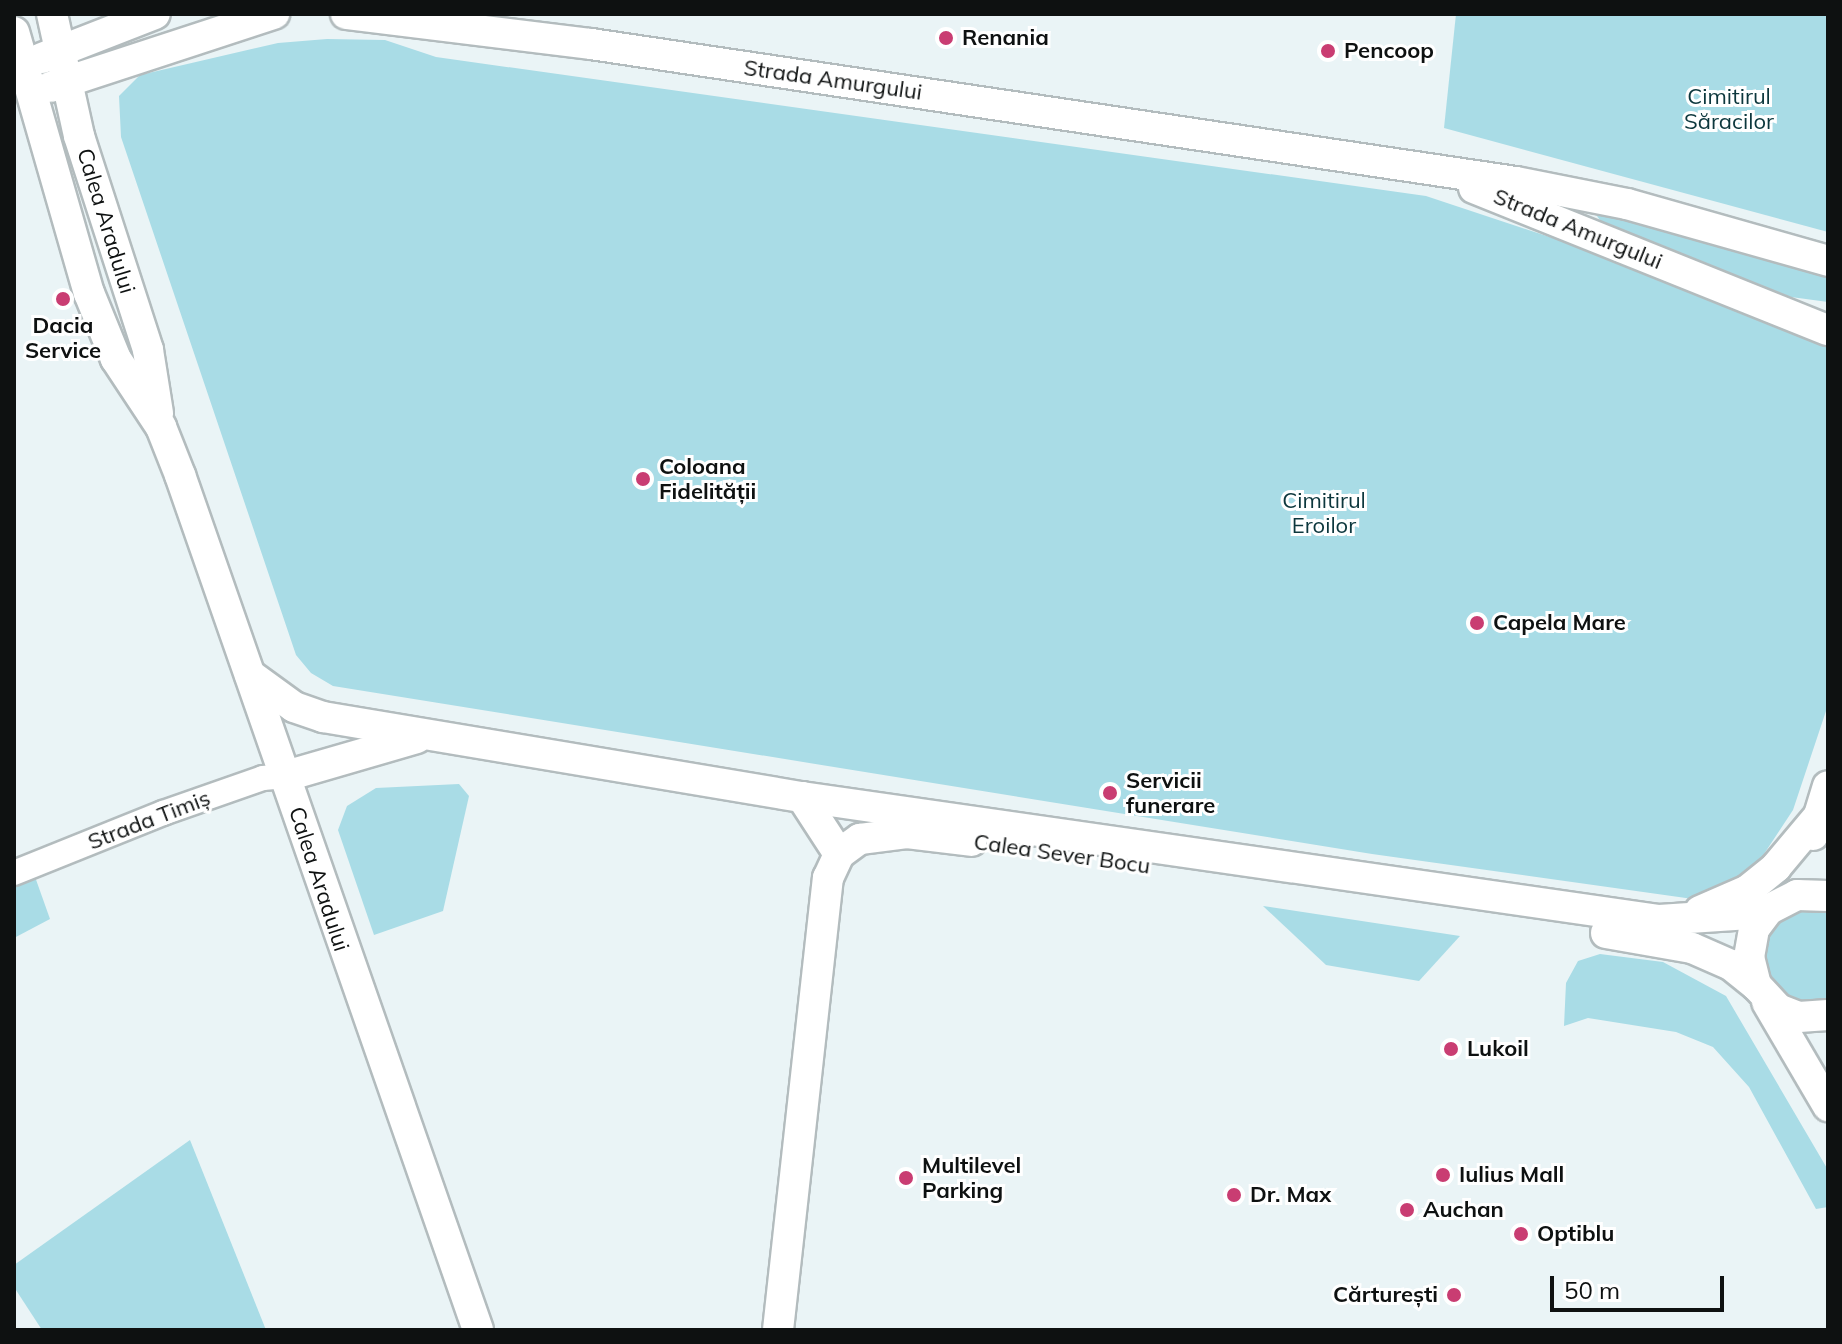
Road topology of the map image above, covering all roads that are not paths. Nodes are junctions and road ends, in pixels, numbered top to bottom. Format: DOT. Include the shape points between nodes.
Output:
graph roads {
  1 [pos="52,14"];
  2 [pos="155,14"];
  3 [pos="275,14"];
  4 [pos="346,14"];
  5 [pos="423,17"];
  6 [pos="14,32"];
  7 [pos="60,51"];
  8 [pos="20,82"];
  9 [pos="67,82"];
  10 [pos="1320,150"];
  11 [pos="1828,261"];
  12 [pos="1828,330"];
  13 [pos="161,427"];
  14 [pos="250,675"];
  15 [pos="439,737"];
  16 [pos="286,776"];
  17 [pos="1828,786"];
  18 [pos="802,797"];
  19 [pos="1818,817"];
  20 [pos="839,854"];
  21 [pos="14,873"];
  22 [pos="1828,896"];
  23 [pos="1767,911"];
  24 [pos="1671,920"];
  25 [pos="1759,989"];
  26 [pos="1828,1015"];
  27 [pos="1828,1106"];
  28 [pos="478,1330"];
  29 [pos="778,1330"];
  1 -- 7 [label="main road, Calea Aradului"];
  2 -- 7 [label="main road"];
  3 -- 9 [label="main road"];
  4 -- 5 [label="main road, Strada Amurgului"];
  5 -- 10 [label="main road, Strada Amurgului"];
  6 -- 8 [label="main road, Calea Aradului"];
  7 -- 8 [label="main road"];
  7 -- 9 [label="main road, Calea Aradului"];
  8 -- 9 [label="main road"];
  8 -- 13 [label="main road, Calea Aradului" via="89,293 116,359"];
  9 -- 13 [label="main road, Calea Aradului" via="114,252 148,350"];
  10 -- 11 [label="main road, Strada Amurgului" via="1570,192"];
  10 -- 12 [label="main road, Strada Amurgului" via="1480,190"];
  13 -- 14 [label="main road, Calea Aradului"];
  14 -- 15 [label="main road, Calea Sever Bocu" via="304,712"];
  14 -- 16 [label="main road, Calea Aradului"];
  15 -- 16 [label="main road" via="404,741"];
  15 -- 18 [label="main road, Calea Sever Bocu"];
  16 -- 21 [label="street, Strada Timiș" via="263,778 163,813"];
  16 -- 28 [label="main road, Calea Aradului" via="342,950"];
  17 -- 19 [label="main road"];
  18 -- 20 [label="main road"];
  18 -- 24 [label="main road, Calea Sever Bocu" via="1467,896"];
  19 -- 23 [label="main road" via="1797,872"];
  19 -- 24 [label="main road" via="1776,867 1748,890"];
  20 -- 25 [label="main road, Calea Sever Bocu" via="860,839 907,833 1030,848 1666,943 1719,958"];
  20 -- 29 [label="main road" via="822,913"];
  22 -- 23 [label="main road, Calea Sever Bocu" via="1797,895"];
  23 -- 24 [label="main road, Calea Sever Bocu"];
  23 -- 25 [label="main road" via="1749,947"];
  25 -- 26 [label="main road, Calea Sever Bocu" via="1788,1014"];
  25 -- 27 [label="main road"];
}
